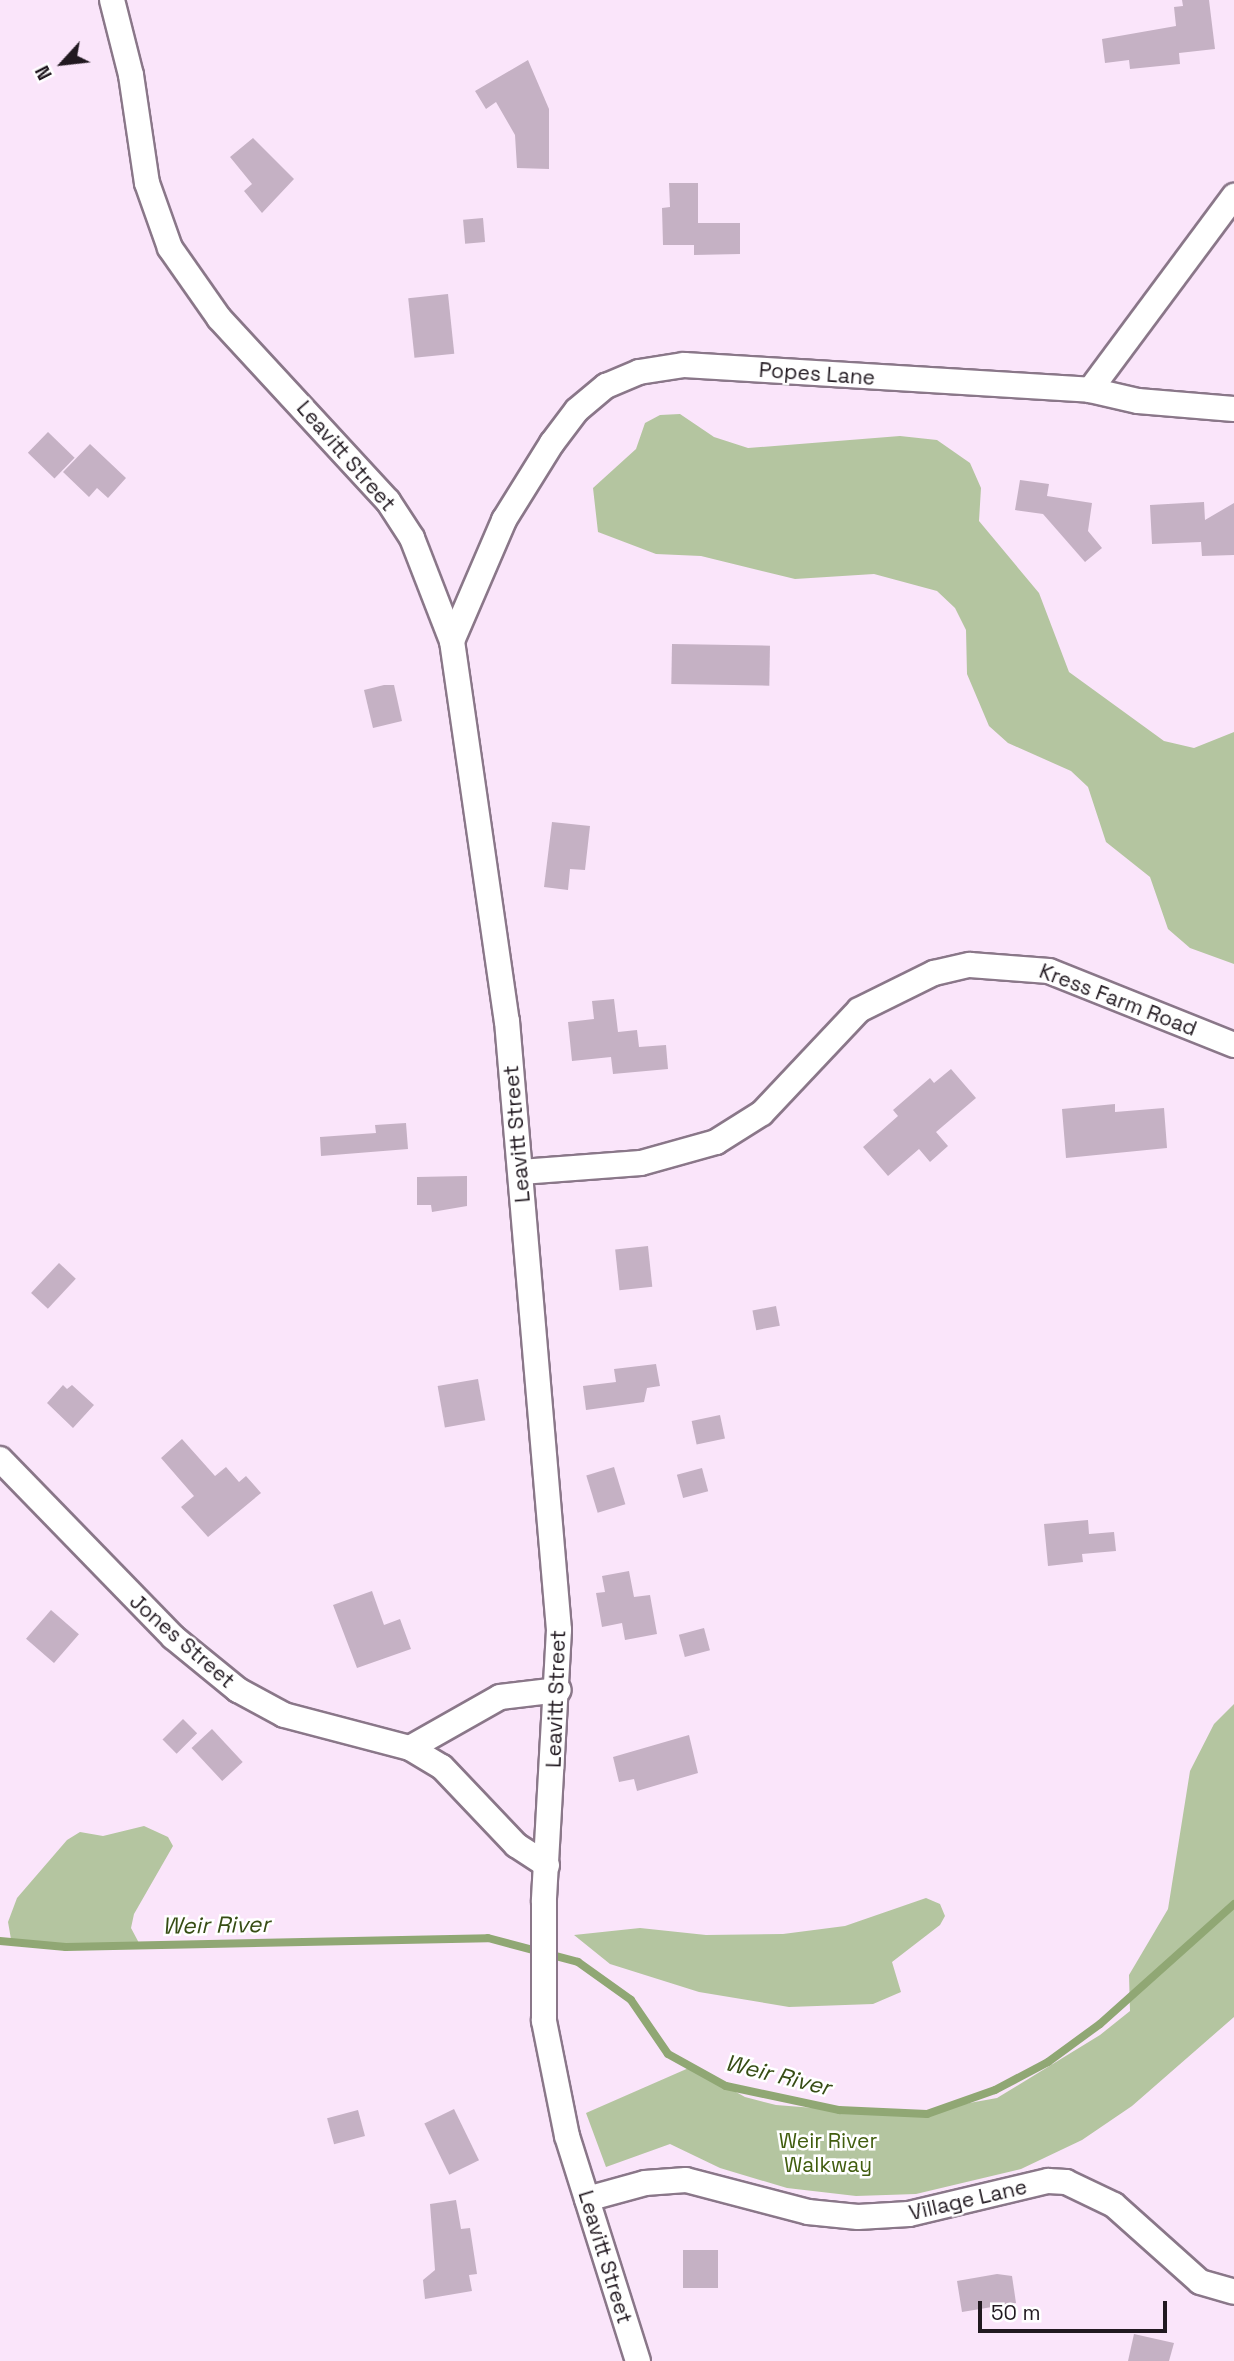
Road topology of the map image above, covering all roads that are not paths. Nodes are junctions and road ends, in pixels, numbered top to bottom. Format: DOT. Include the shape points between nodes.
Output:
graph roads {
  1 [pos="112,0"];
  2 [pos="1234,196"];
  3 [pos="1090,390"];
  4 [pos="1234,409"];
  5 [pos="452,641"];
  6 [pos="1234,1045"];
  7 [pos="521,1172"];
  8 [pos="0,1459"];
  9 [pos="559,1690"];
  10 [pos="410,1748"];
  11 [pos="547,1865"];
  12 [pos="587,2199"];
  13 [pos="1234,2292"];
  14 [pos="638,2361"];
  1 -- 5 [label="street, Leavitt Street" via="131,75 147,183 170,248 219,318 388,501 412,538"];
  2 -- 3 [label="street"];
  3 -- 4 [label="street" via="1138,401"];
  3 -- 5 [label="street, Popes Lane" via="684,365 639,372 606,386 577,410 552,443 504,520"];
  5 -- 7 [label="street, Leavitt Street" via="494,911"];
  6 -- 7 [label="street, Kress Farm Road" via="1049,971 970,965 911,982 859,1010 762,1113 716,1142 641,1163"];
  7 -- 9 [label="street, Leavitt Street" via="552,1530"];
  8 -- 10 [label="street, Jones Street" via="156,1621 238,1690 323,1729"];
  9 -- 10 [label="street" via="500,1697"];
  9 -- 11 [label="street, Leavitt Street"];
  10 -- 11 [label="street, Jones Street" via="442,1768 516,1845"];
  11 -- 12 [label="street, Leavitt Street" via="543,2001 558,2105"];
  12 -- 13 [label="street, Village Lane" via="645,2183 685,2180 808,2213 858,2217 931,2211 1048,2181 1066,2182 1114,2205 1200,2282"];
  12 -- 14 [label="street, Leavitt Street"];
}
